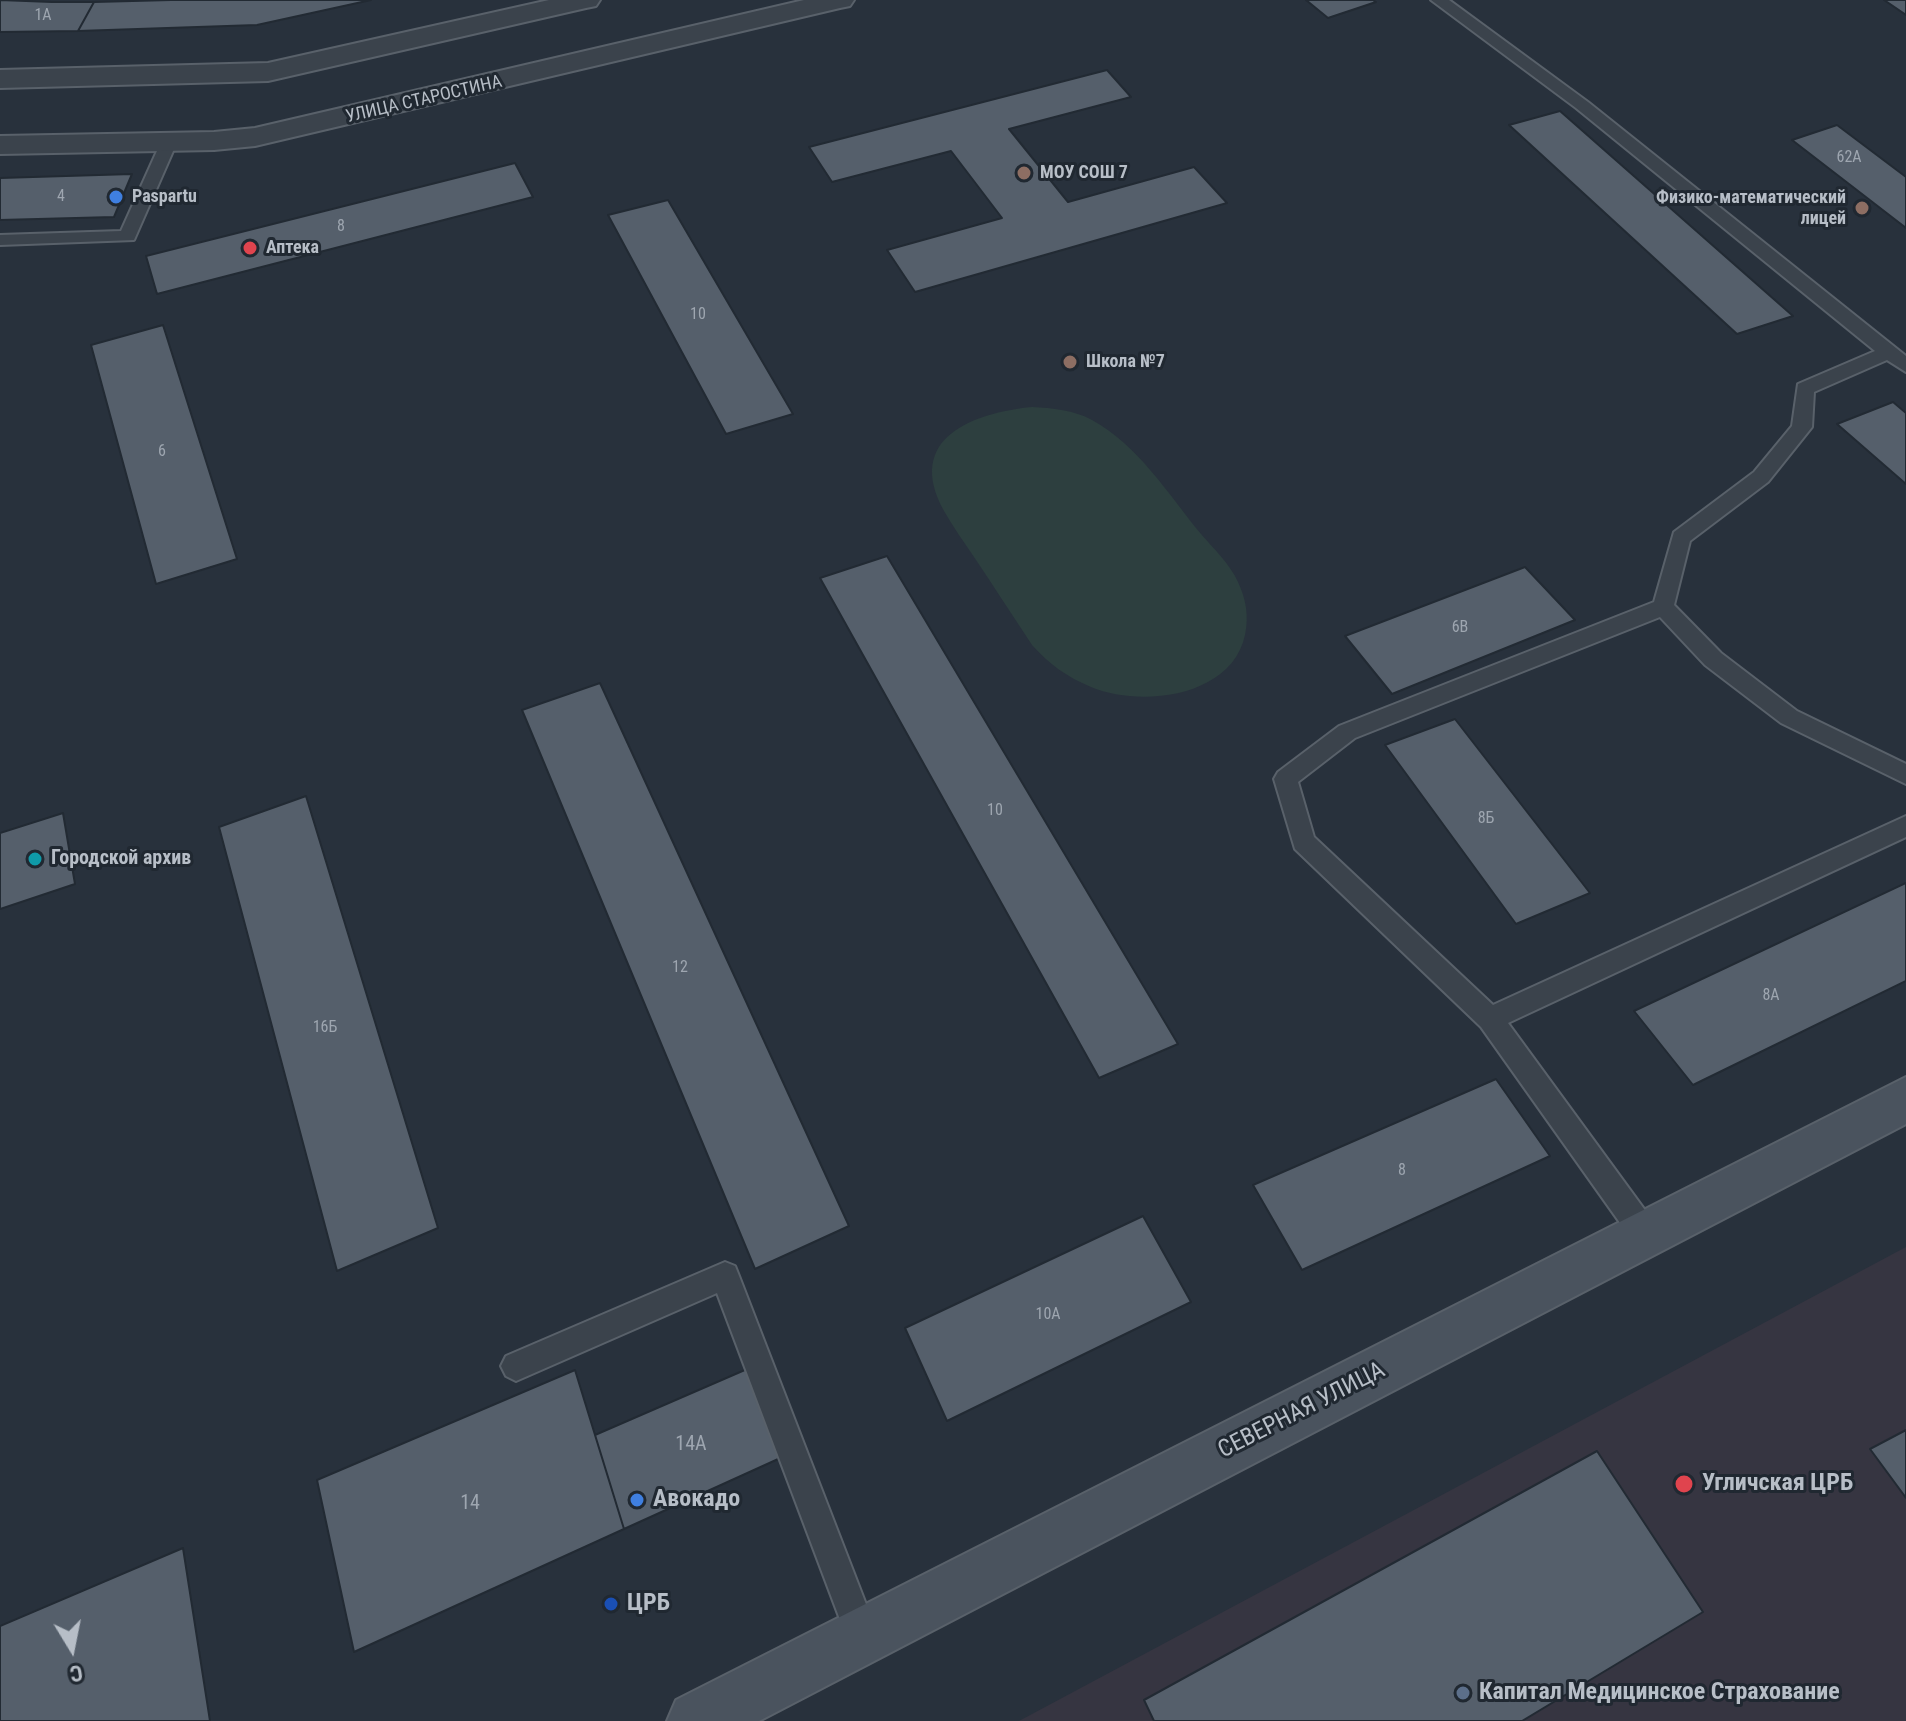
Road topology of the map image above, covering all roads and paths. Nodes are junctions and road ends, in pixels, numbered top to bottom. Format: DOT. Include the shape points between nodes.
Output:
graph roads {
  1 [pos="586,0"];
  2 [pos="840,0"];
  3 [pos="1439,0"];
  4 [pos="480,12"];
  5 [pos="515,78"];
  6 [pos="0,79"];
  7 [pos="169,142"];
  8 [pos="0,145"];
  9 [pos="0,240"];
  10 [pos="1889,352"];
  11 [pos="1906,366"];
  12 [pos="1663,607"];
  13 [pos="1906,775"];
  14 [pos="1906,826"];
  15 [pos="1490,1019"];
  16 [pos="1906,1099"];
  17 [pos="1645,1234"];
  18 [pos="516,1366"];
  19 [pos="863,1638"];
  20 [pos="697,1721"];
  1 -- 4 [label="street"];
  2 -- 5 [label="street, УЛИЦА СТАРОСТИНА"];
  3 -- 10 [label="lane" via="1582,105"];
  4 -- 5 [label="street"];
  4 -- 6 [label="street" via="268,72"];
  5 -- 7 [label="street, УЛИЦА СТАРОСТИНА" via="294,130"];
  7 -- 8 [label="street, УЛИЦА СТАРОСТИНА"];
  7 -- 9 [label="lane" via="128,236"];
  10 -- 11 [label="lane"];
  10 -- 12 [label="lane" via="1805,389 1802,427 1761,477 1681,537"];
  12 -- 13 [label="lane" via="1713,659 1789,717"];
  12 -- 15 [label="lane" via="1347,732 1286,779 1303,842"];
  14 -- 15 [label="lane"];
  15 -- 17 [label="lane"];
  16 -- 17 [label="street, СЕВЕРНАЯ УЛИЦА"];
  17 -- 19 [label="street, СЕВЕРНАЯ УЛИЦА"];
  18 -- 19 [label="lane" via="725,1276"];
  19 -- 20 [label="street, СЕВЕРНАЯ УЛИЦА"];
}
